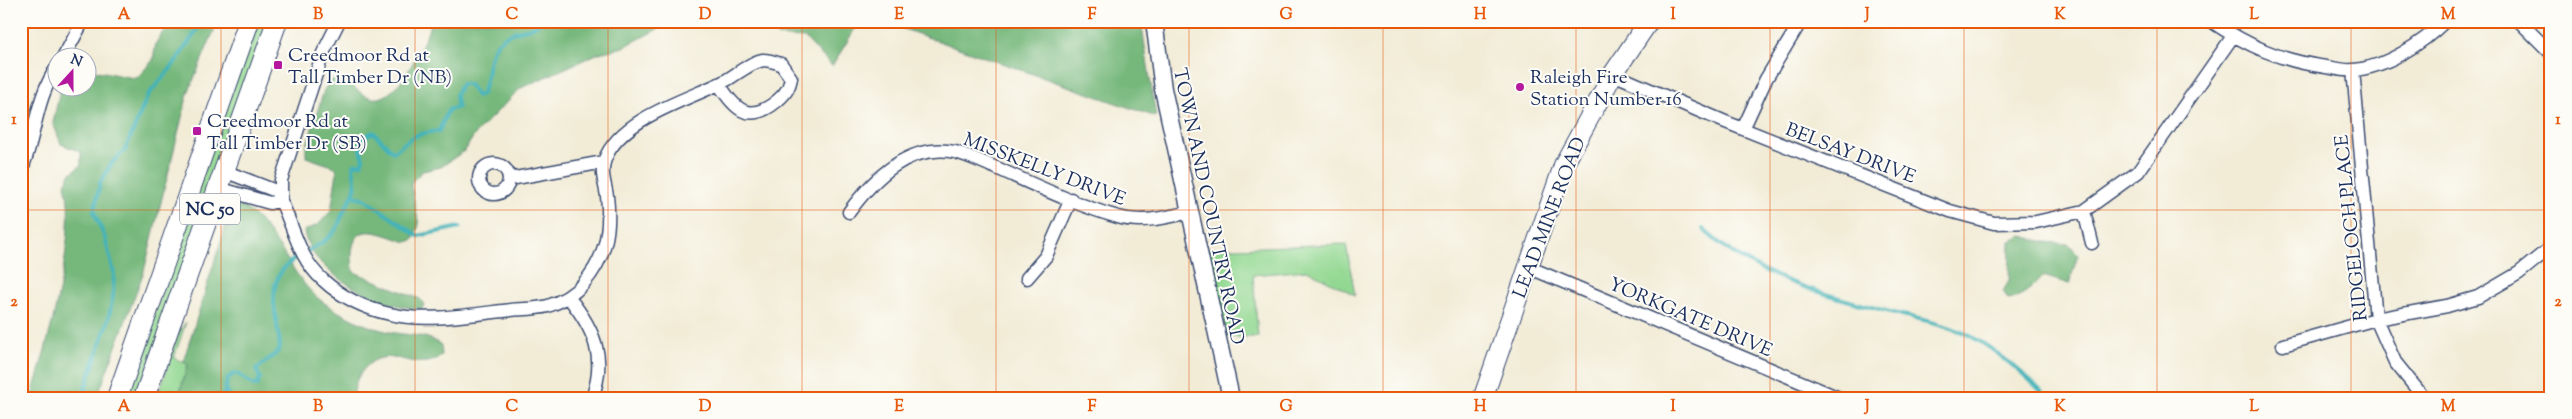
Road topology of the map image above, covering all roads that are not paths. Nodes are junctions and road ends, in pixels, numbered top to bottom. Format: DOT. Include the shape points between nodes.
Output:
graph roads {
  1 [pos="83,21"];
  2 [pos="249,21"];
  3 [pos="277,21"];
  4 [pos="339,21"];
  5 [pos="1154,21"];
  6 [pos="1649,21"];
  7 [pos="1801,21"];
  8 [pos="2211,21"];
  9 [pos="2445,21"];
  10 [pos="2519,21"];
  11 [pos="2233,36"];
  12 [pos="68,48"];
  13 [pos="2551,53"];
  14 [pos="2353,70"];
  15 [pos="1613,74"];
  16 [pos="719,84"];
  17 [pos="48,85"];
  18 [pos="1743,129"];
  19 [pos="604,162"];
  20 [pos="21,171"];
  21 [pos="510,179"];
  22 [pos="221,180"];
  23 [pos="1071,199"];
  24 [pos="281,200"];
  25 [pos="2084,211"];
  26 [pos="848,212"];
  27 [pos="1190,212"];
  28 [pos="2092,243"];
  29 [pos="2551,247"];
  30 [pos="1528,267"];
  31 [pos="1027,278"];
  32 [pos="569,298"];
  33 [pos="2376,319"];
  34 [pos="2283,345"];
  35 [pos="1834,397"];
  36 [pos="117,398"];
  37 [pos="144,398"];
  38 [pos="592,398"];
  39 [pos="1231,398"];
  40 [pos="1483,398"];
  41 [pos="2424,398"];
  1 -- 12 [label="street"];
  2 -- 36 [label="main road, NC 50"];
  3 -- 22 [label="main road, NC 50"];
  4 -- 24 [label="street" via="323,53 281,180"];
  5 -- 27 [label="street, TOWN AND COUNTRY ROAD" via="1163,89"];
  6 -- 15 [label="main road, LEAD MINE ROAD"];
  7 -- 18 [label="street" via="1766,79"];
  8 -- 11 [label="street"];
  9 -- 14 [label="street" via="2425,41 2383,62"];
  10 -- 13 [label="street"];
  11 -- 14 [label="street" via="2276,57"];
  11 -- 25 [label="street, BELSAY DRIVE" via="2138,172"];
  14 -- 33 [label="street, RIDGELOCH PLACE"];
  15 -- 18 [label="street, BELSAY DRIVE"];
  15 -- 30 [label="main road, LEAD MINE ROAD" via="1564,164"];
  16 -- 16 [label="street" via="762,60 781,64 791,78 790,87 784,94 766,110 756,113 744,112 735,106"];
  16 -- 19 [label="street" via="640,122 616,143"];
  17 -- 20 [label="street" via="40,100 31,145"];
  18 -- 25 [label="street, BELSAY DRIVE" via="1950,211 1994,223 2036,222"];
  19 -- 21 [label="street"];
  19 -- 32 [label="street" via="602,175 609,219 605,250 584,283"];
  22 -- 24 [label="street" via="270,203"];
  22 -- 24 [label="street" via="267,186 276,191"];
  22 -- 37 [label="main road, NC 50"];
  23 -- 26 [label="street, MISSKELLY DRIVE" via="971,157 939,150 910,156 892,168 874,181"];
  23 -- 27 [label="street, MISSKELLY DRIVE" via="1119,218 1136,220"];
  23 -- 31 [label="street" via="1046,256"];
  24 -- 32 [label="street" via="309,266 335,291 391,315 434,317 547,306"];
  25 -- 28 [label="street"];
  27 -- 39 [label="street, TOWN AND COUNTRY ROAD"];
  29 -- 33 [label="street" via="2519,273 2478,297"];
  30 -- 35 [label="street, YORKGATE DRIVE"];
  30 -- 40 [label="main road, LEAD MINE ROAD"];
  32 -- 38 [label="street" via="587,322 597,348 597,380"];
  33 -- 34 [label="street"];
  33 -- 41 [label="street, RIDGELOCH PLACE" via="2395,362"];
}
